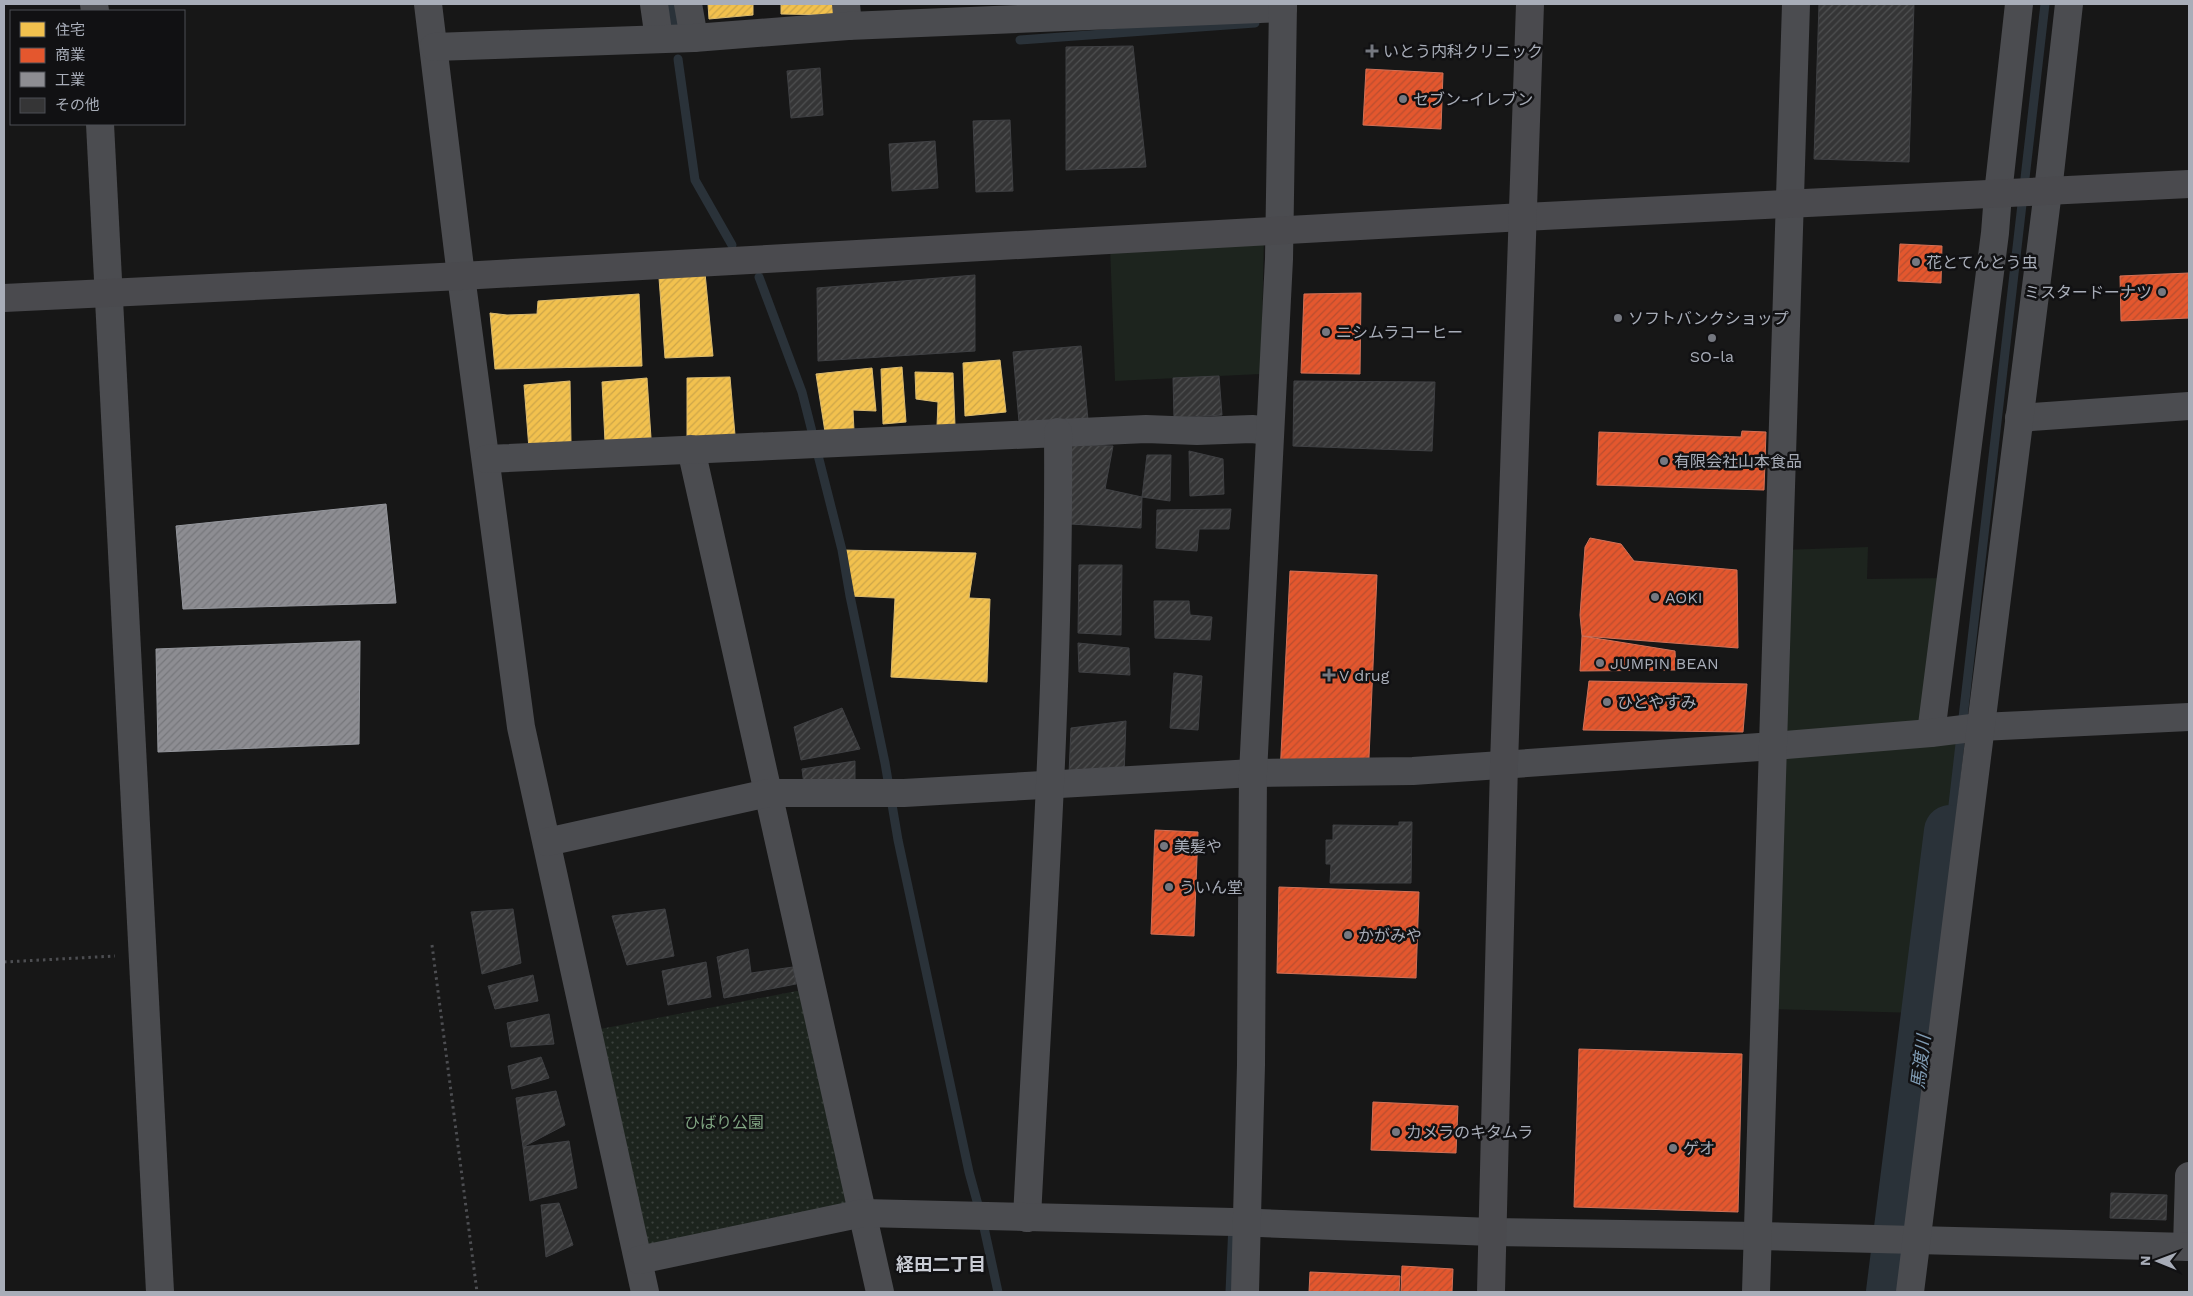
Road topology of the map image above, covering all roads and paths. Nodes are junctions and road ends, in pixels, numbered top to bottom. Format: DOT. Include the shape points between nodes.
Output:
graph roads {
  1 [pos="428,4"];
  2 [pos="654,4"];
  3 [pos="688,4"];
  4 [pos="1530,4"];
  5 [pos="1796,4"];
  6 [pos="2019,4"];
  7 [pos="2069,4"];
  8 [pos="1283,6"];
  9 [pos="1043,11"];
  10 [pos="847,15"];
  11 [pos="694,38"];
  12 [pos="659,39"];
  13 [pos="434,47"];
  14 [pos="100,125"];
  15 [pos="2189,184"];
  16 [pos="2048,191"];
  17 [pos="1998,194"];
  18 [pos="1790,205"];
  19 [pos="1523,217"];
  20 [pos="1279,232"];
  21 [pos="461,276"];
  22 [pos="109,292"];
  23 [pos="4,298"];
  24 [pos="2189,406"];
  25 [pos="2019,418"];
  26 [pos="1270,431"];
  27 [pos="1058,432"];
  28 [pos="691,449"];
  29 [pos="486,459"];
  30 [pos="2189,717"];
  31 [pos="1980,727"];
  32 [pos="1932,733"];
  33 [pos="1774,746"];
  34 [pos="1504,764"];
  35 [pos="1253,773"];
  36 [pos="1049,785"];
  37 [pos="768,793"];
  38 [pos="547,842"];
  39 [pos="432,945"];
  40 [pos="143,955"];
  41 [pos="4,962"];
  42 [pos="2189,1176"];
  43 [pos="864,1213"];
  44 [pos="1027,1218"];
  45 [pos="1247,1224"];
  46 [pos="1492,1232"];
  47 [pos="1758,1236"];
  48 [pos="1915,1242"];
  49 [pos="2188,1247"];
  50 [pos="639,1260"];
  51 [pos="160,1292"];
  52 [pos="477,1292"];
  53 [pos="645,1292"];
  54 [pos="880,1292"];
  55 [pos="1245,1292"];
  56 [pos="1491,1292"];
  57 [pos="1756,1292"];
  58 [pos="1910,1292"];
  1 -- 13 [label="street"];
  2 -- 12 [label="street"];
  3 -- 11 [label="street"];
  4 -- 19 [label="street"];
  5 -- 18 [label="street"];
  6 -- 17 [label="street"];
  7 -- 16 [label="street"];
  8 -- 9 [label="street"];
  8 -- 20 [label="street"];
  9 -- 10 [label="street"];
  10 -- 11 [label="street"];
  11 -- 12 [label="street"];
  12 -- 13 [label="street"];
  13 -- 21 [label="street"];
  14 -- 22 [label="street"];
  15 -- 16 [label="street"];
  16 -- 17 [label="street"];
  16 -- 25 [label="street"];
  17 -- 18 [label="street"];
  17 -- 32 [label="street" via="1996,233"];
  18 -- 19 [label="street"];
  18 -- 33 [label="street"];
  19 -- 20 [label="street"];
  19 -- 34 [label="street"];
  20 -- 21 [label="street"];
  20 -- 26 [label="street"];
  21 -- 22 [label="street"];
  21 -- 29 [label="street"];
  22 -- 23 [label="street"];
  22 -- 40 [label="street"];
  24 -- 25 [label="street"];
  25 -- 31 [label="street"];
  26 -- 27 [label="street" via="1146,429"];
  26 -- 35 [label="street"];
  27 -- 28 [label="street"];
  27 -- 36 [label="street" via="1056,616"];
  28 -- 29 [label="street"];
  28 -- 37 [label="street"];
  29 -- 38 [label="street" via="522,727"];
  30 -- 31 [label="street"];
  31 -- 32 [label="street"];
  31 -- 48 [label="street"];
  32 -- 33 [label="street"];
  33 -- 34 [label="street"];
  33 -- 47 [label="street"];
  34 -- 35 [label="street" via="1413,771"];
  34 -- 46 [label="street"];
  35 -- 36 [label="street"];
  35 -- 45 [label="street"];
  36 -- 37 [label="street" via="904,793"];
  36 -- 44 [label="street"];
  37 -- 38 [label="street"];
  37 -- 43 [label="street"];
  38 -- 50 [label="street"];
  39 -- 52 [label="path"];
  40 -- 41 [label="path"];
  40 -- 51 [label="street"];
  42 -- 49 [label="street"];
  43 -- 44 [label="street"];
  43 -- 50 [label="street"];
  43 -- 54 [label="street"];
  44 -- 45 [label="street"];
  45 -- 46 [label="street"];
  45 -- 55 [label="street"];
  46 -- 47 [label="street"];
  46 -- 56 [label="street"];
  47 -- 48 [label="street"];
  47 -- 57 [label="street"];
  48 -- 49 [label="street"];
  48 -- 58 [label="street"];
  50 -- 53 [label="street"];
}
